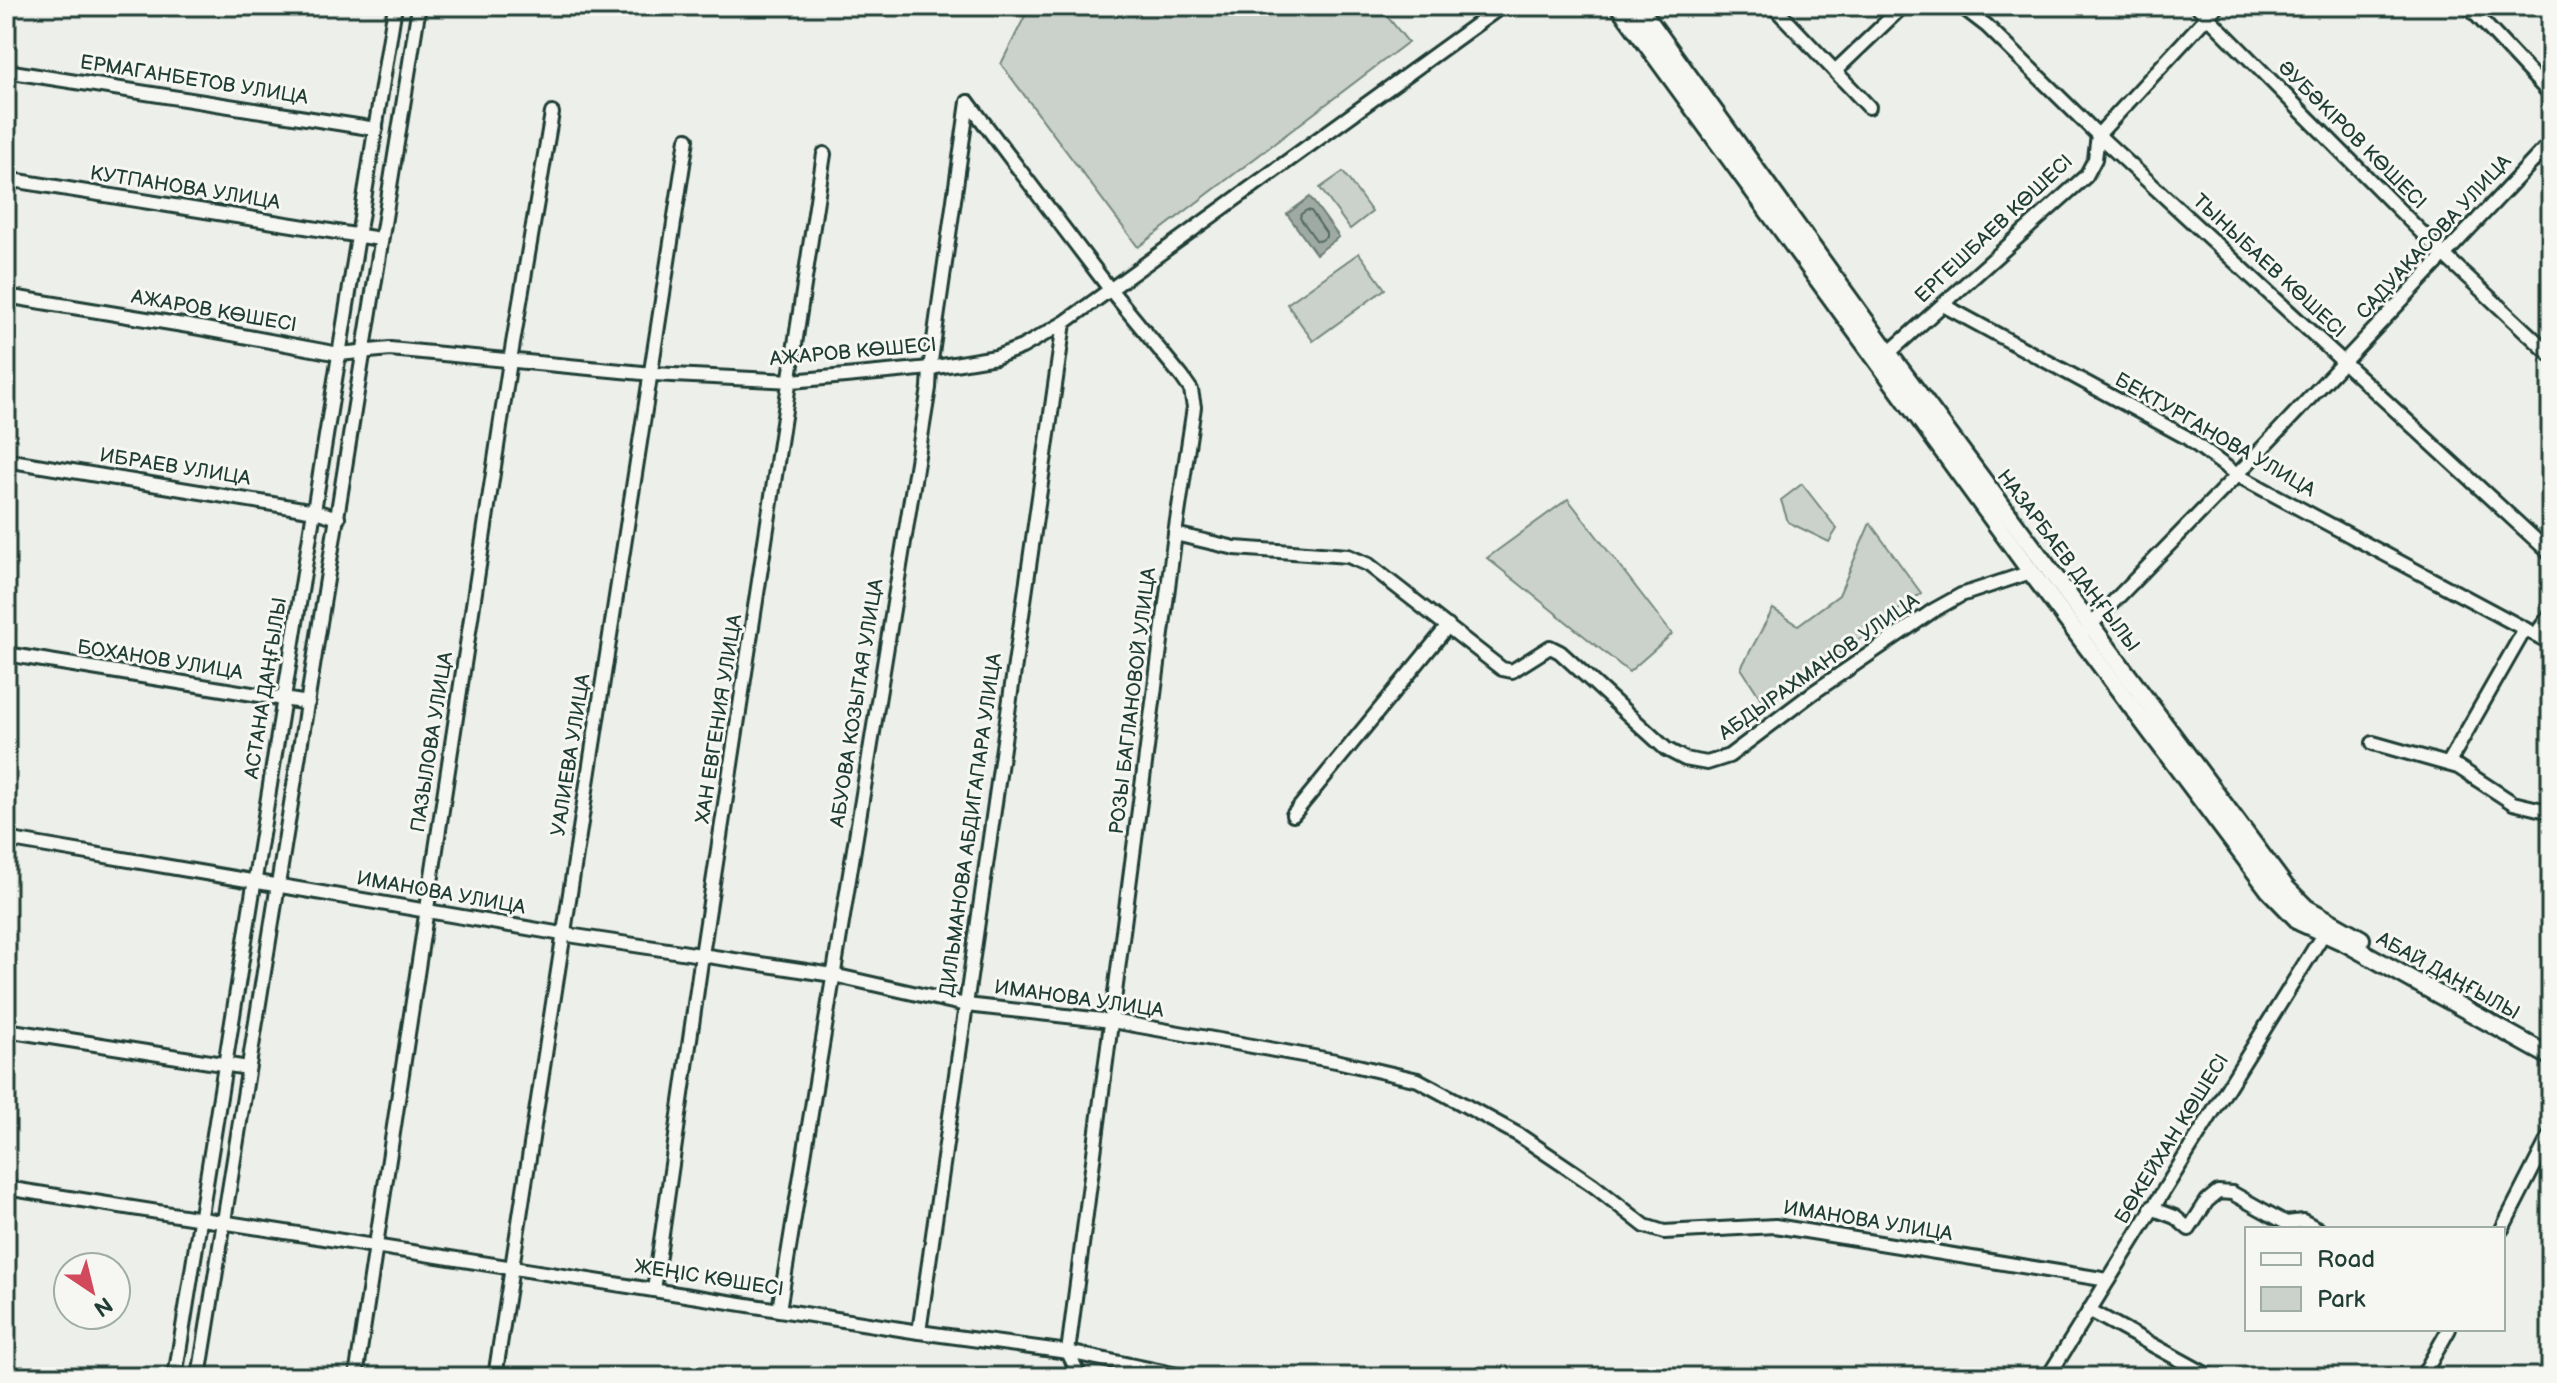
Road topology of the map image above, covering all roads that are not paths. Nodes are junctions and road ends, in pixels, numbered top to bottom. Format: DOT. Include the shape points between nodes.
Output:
graph roads {
  1 [pos="395,6"];
  2 [pos="419,6"];
  3 [pos="1502,6"];
  4 [pos="1619,6"];
  5 [pos="1638,6"];
  6 [pos="1773,6"];
  7 [pos="1903,6"];
  8 [pos="1961,6"];
  9 [pos="2197,6"];
  10 [pos="2217,6"];
  11 [pos="2468,6"];
  12 [pos="2207,17"];
  13 [pos="1836,70"];
  14 [pos="6,71"];
  15 [pos="2551,95"];
  16 [pos="968,102"];
  17 [pos="1869,107"];
  18 [pos="552,113"];
  19 [pos="376,129"];
  20 [pos="2098,135"];
  21 [pos="687,139"];
  22 [pos="2551,142"];
  23 [pos="824,154"];
  24 [pos="6,179"];
  25 [pos="358,236"];
  26 [pos="380,239"];
  27 [pos="2444,255"];
  28 [pos="1109,288"];
  29 [pos="6,296"];
  30 [pos="1943,305"];
  31 [pos="1064,323"];
  32 [pos="364,352"];
  33 [pos="339,354"];
  34 [pos="2551,355"];
  35 [pos="1883,358"];
  36 [pos="510,361"];
  37 [pos="2343,362"];
  38 [pos="930,368"];
  39 [pos="653,374"];
  40 [pos="792,381"];
  41 [pos="6,460"];
  42 [pos="2237,475"];
  43 [pos="315,511"];
  44 [pos="338,518"];
  45 [pos="1175,534"];
  46 [pos="2551,554"];
  47 [pos="2031,572"];
  48 [pos="2551,614"];
  49 [pos="1448,626"];
  50 [pos="2085,630"];
  51 [pos="2531,631"];
  52 [pos="2551,643"];
  53 [pos="6,654"];
  54 [pos="284,701"];
  55 [pos="308,703"];
  56 [pos="2373,743"];
  57 [pos="2448,764"];
  58 [pos="2551,812"];
  59 [pos="1293,815"];
  60 [pos="6,839"];
  61 [pos="256,880"];
  62 [pos="279,886"];
  63 [pos="426,911"];
  64 [pos="2327,928"];
  65 [pos="562,934"];
  66 [pos="702,955"];
  67 [pos="833,975"];
  68 [pos="966,1005"];
  69 [pos="1112,1021"];
  70 [pos="6,1030"];
  71 [pos="2551,1045"];
  72 [pos="2551,1057"];
  73 [pos="225,1064"];
  74 [pos="248,1068"];
  75 [pos="2551,1133"];
  76 [pos="6,1188"];
  77 [pos="2151,1208"];
  78 [pos="201,1219"];
  79 [pos="223,1222"];
  80 [pos="2314,1227"];
  81 [pos="2503,1227"];
  82 [pos="376,1247"];
  83 [pos="512,1268"];
  84 [pos="2108,1280"];
  85 [pos="654,1290"];
  86 [pos="779,1310"];
  87 [pos="2089,1310"];
  88 [pos="2448,1331"];
  89 [pos="919,1332"];
  90 [pos="1068,1352"];
  91 [pos="175,1377"];
  92 [pos="199,1377"];
  93 [pos="356,1377"];
  94 [pos="495,1377"];
  95 [pos="1080,1377"];
  96 [pos="1187,1377"];
  97 [pos="2048,1377"];
  98 [pos="2211,1377"];
  99 [pos="2422,1377"];
  1 -- 19 [label="street, АСТАНА ДАҢҒЫЛЫ"];
  2 -- 26 [label="street"];
  3 -- 28 [label="street, АЖАРОВ КӨШЕСІ"];
  4 -- 35 [label="main road, НАЗАРБАЕВ ДАҢҒЫЛЫ"];
  5 -- 35 [label="main road, НАЗАРБАЕВ ДАҢҒЫЛЫ"];
  6 -- 13 [label="street"];
  7 -- 13 [label="street"];
  8 -- 20 [label="street, ТЫНЫБАЕВ КӨШЕСІ"];
  9 -- 12 [label="street, ӘУБӘКІРОВ КӨШЕСІ"];
  10 -- 12 [label="street, ЕРГЕШБАЕВ КӨШЕСІ"];
  11 -- 15 [label="street"];
  12 -- 20 [label="street, ЕРГЕШБАЕВ КӨШЕСІ"];
  12 -- 27 [label="street, ӘУБӘКІРОВ КӨШЕСІ"];
  13 -- 17 [label="street"];
  14 -- 19 [label="street, ЕРМАГАНБЕТОВ УЛИЦА"];
  16 -- 28 [label="street, РОЗЫ БАГЛАНОВОЙ УЛИЦА"];
  16 -- 38 [label="street, АБУОВА КОЗЫТАЯ УЛИЦА"];
  18 -- 36 [label="street, ПАЗЫЛОВА УЛИЦА"];
  19 -- 25 [label="street, АСТАНА ДАҢҒЫЛЫ"];
  20 -- 30 [label="street, ЕРГЕШБАЕВ КӨШЕСІ" via="2086,176"];
  20 -- 37 [label="street, ТЫНЫБАЕВ КӨШЕСІ"];
  21 -- 39 [label="street, УАЛИЕВА УЛИЦА"];
  22 -- 27 [label="street, САДУАКАСОВА УЛИЦА"];
  23 -- 40 [label="street, ХАН ЕВГЕНИЯ УЛИЦА"];
  24 -- 25 [label="street, КУТПАНОВА УЛИЦА"];
  25 -- 26 [label="street, КУТПАНОВА УЛИЦА"];
  25 -- 33 [label="street, АСТАНА ДАҢҒЫЛЫ"];
  26 -- 32 [label="street"];
  27 -- 34 [label="street, ӘУБӘКІРОВ КӨШЕСІ"];
  27 -- 37 [label="street, САДУАКАСОВА УЛИЦА"];
  28 -- 31 [label="street, АЖАРОВ КӨШЕСІ"];
  28 -- 45 [label="street, РОЗЫ БАГЛАНОВОЙ УЛИЦА" via="1191,390 1194,407"];
  29 -- 33 [label="street, АЖАРОВ КӨШЕСІ"];
  30 -- 35 [label="street, ЕРГЕШБАЕВ КӨШЕСІ"];
  30 -- 42 [label="street, БЕКТУРГАНОВА УЛИЦА" via="2179,433"];
  31 -- 38 [label="street, АЖАРОВ КӨШЕСІ" via="996,357"];
  31 -- 68 [label="street, ДИЛЬМАНОВА АБДИГАПАРА УЛИЦА"];
  32 -- 33 [label="street, АЖАРОВ КӨШЕСІ"];
  32 -- 36 [label="street, АЖАРОВ КӨШЕСІ" via="390,349"];
  32 -- 44 [label="street"];
  33 -- 43 [label="street, АСТАНА ДАҢҒЫЛЫ"];
  35 -- 47 [label="main road, НАЗАРБАЕВ ДАҢҒЫЛЫ"];
  35 -- 50 [label="main road, НАЗАРБАЕВ ДАҢҒЫЛЫ"];
  36 -- 39 [label="street, АЖАРОВ КӨШЕСІ"];
  36 -- 63 [label="street, ПАЗЫЛОВА УЛИЦА"];
  37 -- 42 [label="street, САДУАКАСОВА УЛИЦА"];
  37 -- 46 [label="street, ТЫНЫБАЕВ КӨШЕСІ"];
  38 -- 40 [label="street, АЖАРОВ КӨШЕСІ"];
  38 -- 67 [label="street, АБУОВА КОЗЫТАЯ УЛИЦА"];
  39 -- 40 [label="street, АЖАРОВ КӨШЕСІ"];
  39 -- 65 [label="street, УАЛИЕВА УЛИЦА"];
  40 -- 66 [label="street, ХАН ЕВГЕНИЯ УЛИЦА"];
  41 -- 43 [label="street, ИБРАЕВ УЛИЦА"];
  42 -- 50 [label="street, САДУАКАСОВА УЛИЦА"];
  42 -- 51 [label="street, БЕКТУРГАНОВА УЛИЦА"];
  43 -- 44 [label="street, ИБРАЕВ УЛИЦА"];
  43 -- 54 [label="street, АСТАНА ДАҢҒЫЛЫ"];
  44 -- 55 [label="street"];
  45 -- 49 [label="street, АБДЫРАХМАНОВ УЛИЦА" via="1235,548 1348,556 1369,565"];
  45 -- 69 [label="street, РОЗЫ БАГЛАНОВОЙ УЛИЦА"];
  47 -- 49 [label="street, АБДЫРАХМАНОВ УЛИЦА" via="1961,595 1934,610 1729,756 1707,763 1666,749 1560,652 1550,647 1512,671 1502,669"];
  47 -- 50 [label="main road, НАЗАРБАЕВ ДАҢҒЫЛЫ"];
  48 -- 51 [label="street"];
  49 -- 59 [label="street"];
  50 -- 64 [label="main road, НАЗАРБАЕВ ДАҢҒЫЛЫ" via="2286,888"];
  51 -- 52 [label="street, БЕКТУРГАНОВА УЛИЦА"];
  51 -- 57 [label="street"];
  53 -- 54 [label="street, БОХАНОВ УЛИЦА"];
  54 -- 55 [label="street, БОХАНОВ УЛИЦА"];
  54 -- 61 [label="street, АСТАНА ДАҢҒЫЛЫ"];
  55 -- 62 [label="street"];
  56 -- 57 [label="street"];
  57 -- 58 [label="street" via="2513,803"];
  60 -- 61 [label="street, ИМАНОВА УЛИЦА"];
  61 -- 62 [label="street, ИМАНОВА УЛИЦА"];
  61 -- 73 [label="street, АСТАНА ДАҢҒЫЛЫ"];
  62 -- 63 [label="street, ИМАНОВА УЛИЦА"];
  62 -- 74 [label="street"];
  63 -- 65 [label="street, ИМАНОВА УЛИЦА"];
  63 -- 82 [label="street, ПАЗЫЛОВА УЛИЦА"];
  64 -- 71 [label="main road, НАЗАРБАЕВ ДАҢҒЫЛЫ"];
  64 -- 72 [label="main road, АБАЙ ДАҢҒЫЛЫ"];
  64 -- 77 [label="street, БӨКЕЙХАН КӨШЕСІ"];
  65 -- 66 [label="street, ИМАНОВА УЛИЦА"];
  65 -- 83 [label="street, УАЛИЕВА УЛИЦА"];
  66 -- 67 [label="street, ИМАНОВА УЛИЦА"];
  66 -- 85 [label="street, ХАН ЕВГЕНИЯ УЛИЦА"];
  67 -- 68 [label="street, ИМАНОВА УЛИЦА"];
  67 -- 86 [label="street, АБУОВА КОЗЫТАЯ УЛИЦА"];
  68 -- 69 [label="street, ИМАНОВА УЛИЦА"];
  68 -- 89 [label="street, ДИЛЬМАНОВА АБДИГАПАРА УЛИЦА"];
  69 -- 84 [label="street, ИМАНОВА УЛИЦА" via="1418,1080 1519,1135 1645,1226 1664,1232 1775,1226"];
  69 -- 90 [label="street, РОЗЫ БАГЛАНОВОЙ УЛИЦА"];
  70 -- 73 [label="street"];
  73 -- 74 [label="street"];
  73 -- 78 [label="street, АСТАНА ДАҢҒЫЛЫ"];
  74 -- 79 [label="street"];
  75 -- 81 [label="street"];
  76 -- 78 [label="street"];
  77 -- 80 [label="street" via="2189,1229 2207,1201 2218,1192 2232,1193 2286,1223 2303,1221"];
  77 -- 84 [label="street, БӨКЕЙХАН КӨШЕСІ"];
  78 -- 79 [label="street, ЖЕҢІС КӨШЕСІ"];
  78 -- 91 [label="street, АСТАНА ДАҢҒЫЛЫ"];
  79 -- 82 [label="street, ЖЕҢІС КӨШЕСІ"];
  79 -- 92 [label="street"];
  82 -- 83 [label="street, ЖЕҢІС КӨШЕСІ"];
  82 -- 93 [label="street, ПАЗЫЛОВА УЛИЦА"];
  83 -- 85 [label="street, ЖЕҢІС КӨШЕСІ"];
  83 -- 94 [label="street, УАЛИЕВА УЛИЦА"];
  84 -- 87 [label="street, БӨКЕЙХАН КӨШЕСІ"];
  85 -- 86 [label="street, ЖЕҢІС КӨШЕСІ"];
  86 -- 89 [label="street, ЖЕҢІС КӨШЕСІ"];
  87 -- 97 [label="street, БӨКЕЙХАН КӨШЕСІ"];
  87 -- 98 [label="street"];
  88 -- 99 [label="street"];
  89 -- 90 [label="street, ЖЕҢІС КӨШЕСІ"];
  90 -- 95 [label="street"];
  90 -- 96 [label="street, ЖЕҢІС КӨШЕСІ"];
}
